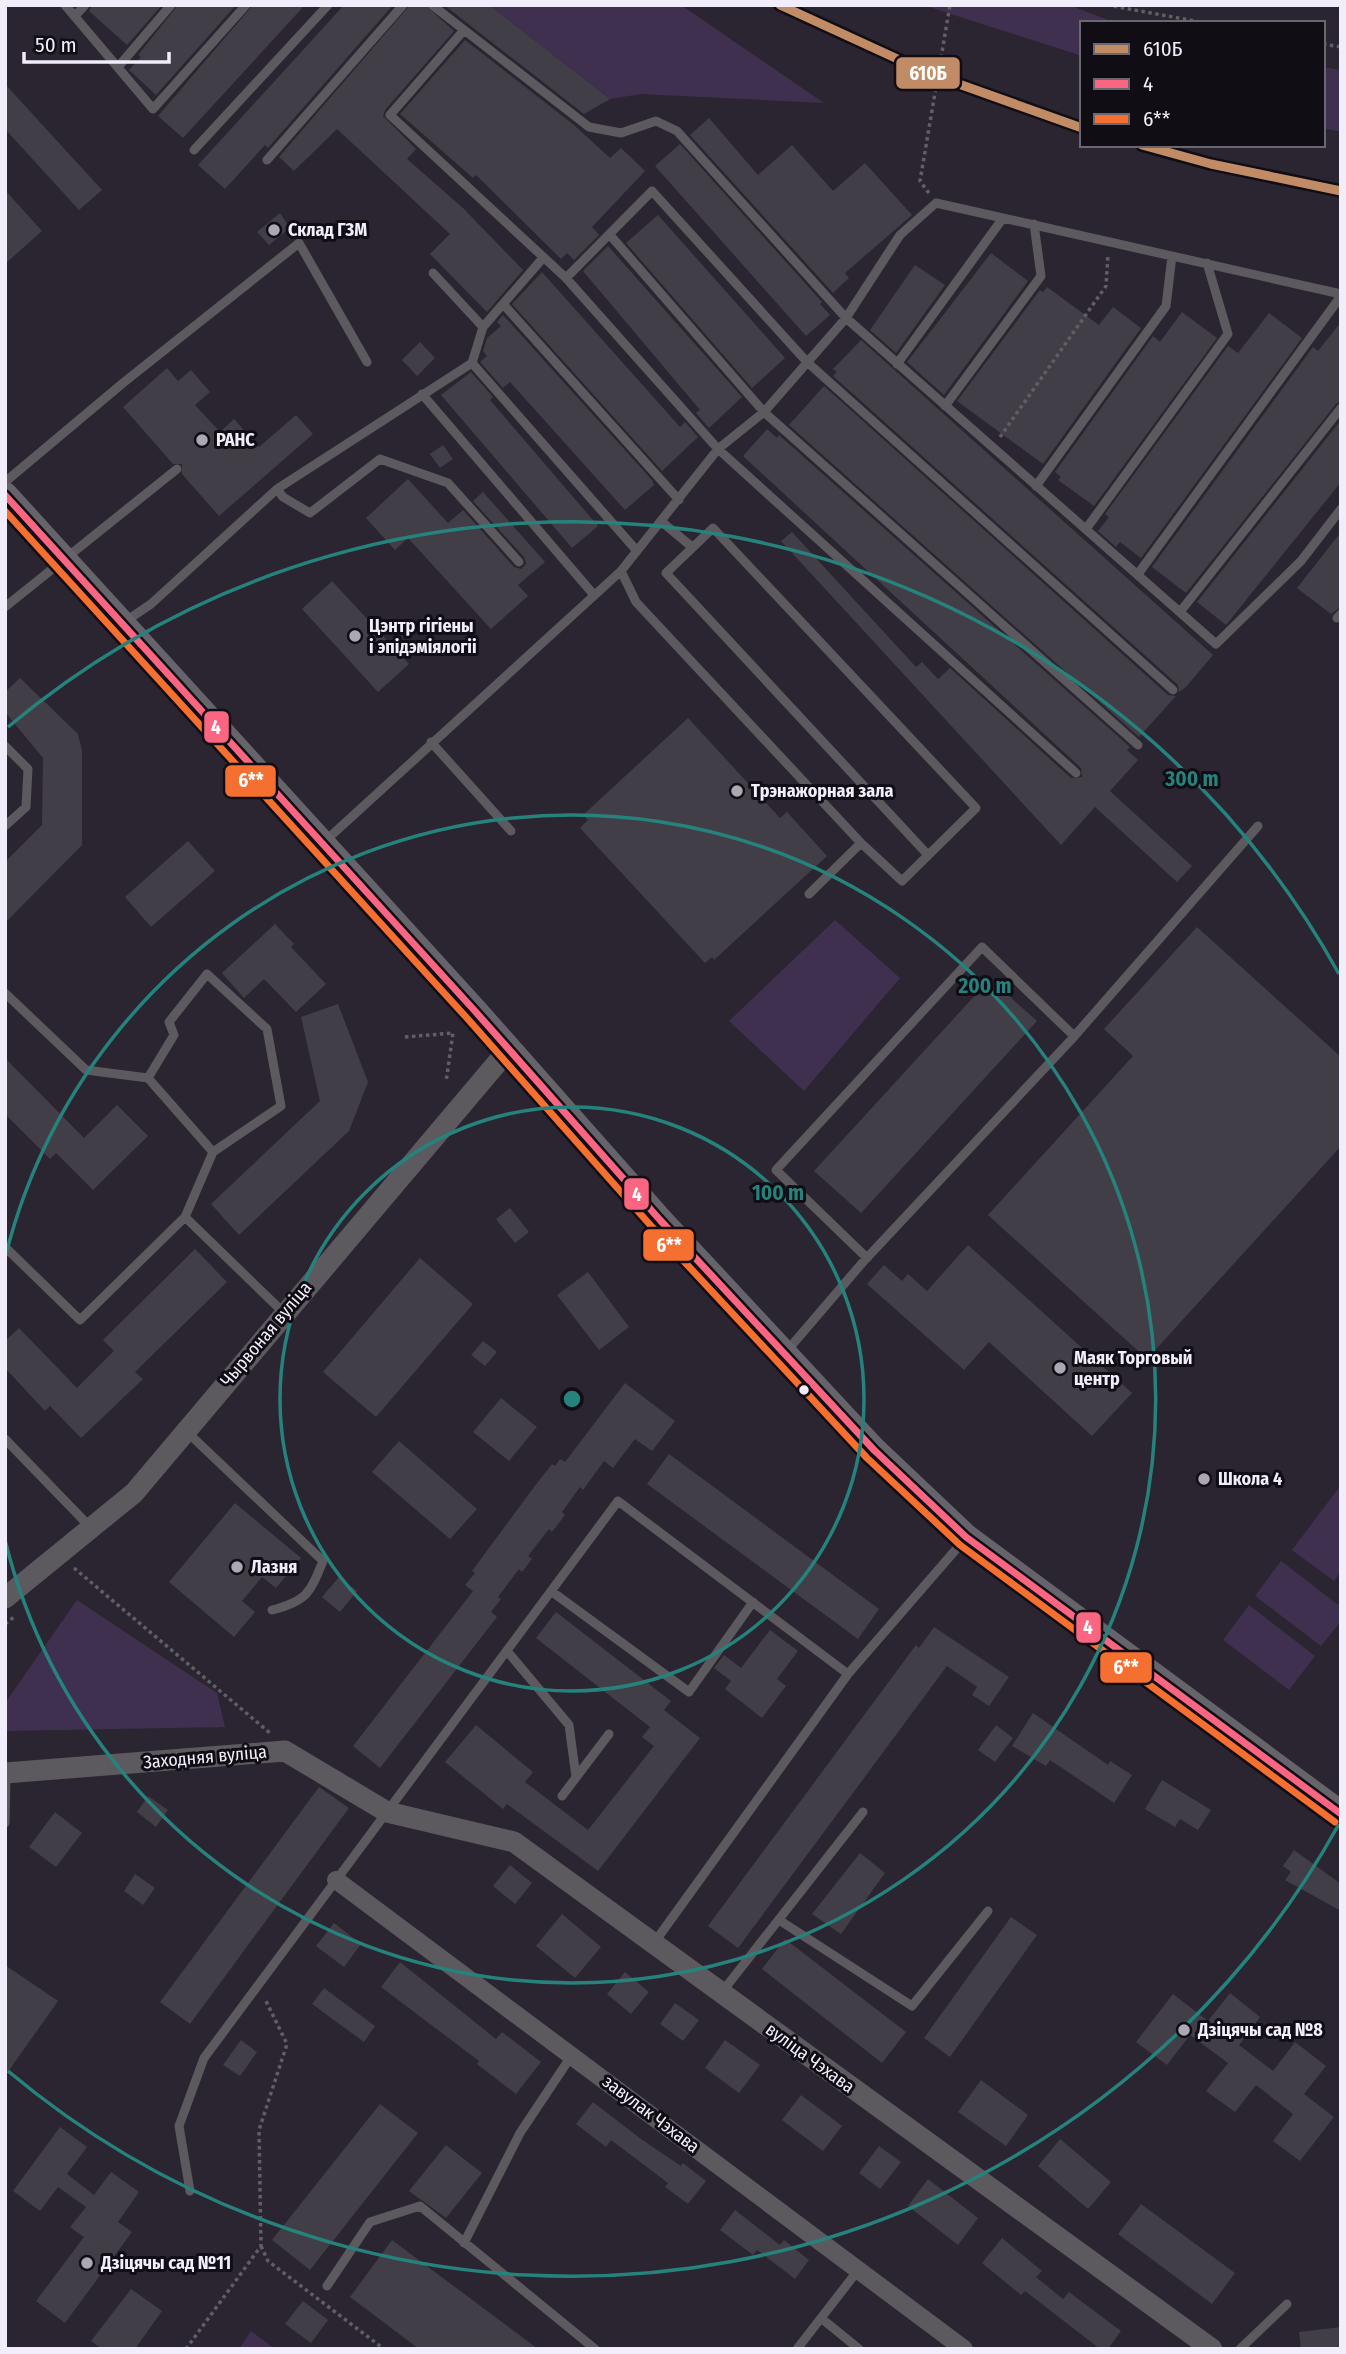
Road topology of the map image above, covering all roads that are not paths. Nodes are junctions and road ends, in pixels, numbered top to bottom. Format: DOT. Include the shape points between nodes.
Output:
graph roads {
  1 [pos="65,5"];
  2 [pos="85,5"];
  3 [pos="171,5"];
  4 [pos="246,5"];
  5 [pos="328,5"];
  6 [pos="403,5"];
  7 [pos="432,5"];
  8 [pos="75,16"];
  9 [pos="464,30"];
  10 [pos="118,67"];
  11 [pos="194,150"];
  12 [pos="267,160"];
  13 [pos="1003,218"];
  14 [pos="1034,224"];
  15 [pos="610,235"];
  16 [pos="1172,256"];
  17 [pos="543,258"];
  18 [pos="1207,263"];
  19 [pos="433,273"];
  20 [pos="566,278"];
  21 [pos="1341,295"];
  22 [pos="504,305"];
  23 [pos="846,318"];
  24 [pos="483,327"];
  25 [pos="367,362"];
  26 [pos="807,362"];
  27 [pos="472,363"];
  28 [pos="897,363"];
  29 [pos="422,394"];
  30 [pos="945,406"];
  31 [pos="1341,408"];
  32 [pos="764,412"];
  33 [pos="718,449"];
  34 [pos="177,469"];
  35 [pos="5,482"];
  36 [pos="1036,486"];
  37 [pos="277,489"];
  38 [pos="5,495"];
  39 [pos="679,499"];
  40 [pos="1341,509"];
  41 [pos="662,522"];
  42 [pos="1086,529"];
  43 [pos="692,547"];
  44 [pos="637,551"];
  45 [pos="62,559"];
  46 [pos="519,562"];
  47 [pos="621,571"];
  48 [pos="1138,574"];
  49 [pos="594,595"];
  50 [pos="5,607"];
  51 [pos="1180,612"];
  52 [pos="122,624"];
  53 [pos="1173,690"];
  54 [pos="431,743"];
  55 [pos="1138,745"];
  56 [pos="5,746"];
  57 [pos="1076,773"];
  58 [pos="5,826"];
  59 [pos="1258,826"];
  60 [pos="511,831"];
  61 [pos="861,843"];
  62 [pos="322,844"];
  63 [pos="928,855"];
  64 [pos="809,894"];
  65 [pos="5,993"];
  66 [pos="1074,1037"];
  67 [pos="508,1050"];
  68 [pos="148,1078"];
  69 [pos="213,1152"];
  70 [pos="186,1217"];
  71 [pos="5,1247"];
  72 [pos="867,1258"];
  73 [pos="284,1313"];
  74 [pos="785,1354"];
  75 [pos="185,1430"];
  76 [pos="5,1439"];
  77 [pos="93,1530"];
  78 [pos="966,1537"];
  79 [pos="551,1591"];
  80 [pos="753,1602"];
  81 [pos="10,1607"];
  82 [pos="272,1610"];
  83 [pos="507,1651"];
  84 [pos="848,1674"];
  85 [pos="609,1734"];
  86 [pos="6,1773"];
  87 [pos="576,1777"];
  88 [pos="562,1796"];
  89 [pos="387,1812"];
  90 [pos="863,1812"];
  91 [pos="1341,1814"];
  92 [pos="5,1823"];
  93 [pos="337,1880"];
  94 [pos="988,1912"];
  95 [pos="779,1920"];
  96 [pos="654,1943"];
  97 [pos="721,1993"];
  98 [pos="572,2055"];
  99 [pos="190,2191"];
  100 [pos="464,2243"];
  101 [pos="859,2269"];
  102 [pos="327,2286"];
  103 [pos="1287,2304"];
  104 [pos="821,2318"];
  105 [pos="596,2349"];
  106 [pos="797,2349"];
  107 [pos="859,2349"];
  108 [pos="964,2349"];
  109 [pos="1212,2349"];
  110 [pos="1240,2349"];
  1 -- 8 [label="lane"];
  2 -- 8 [label="lane"];
  3 -- 10 [label="lane"];
  4 -- 10 [label="lane" via="153,109"];
  5 -- 11 [label="lane"];
  6 -- 12 [label="lane"];
  7 -- 9 [label="lane"];
  8 -- 10 [label="lane"];
  9 -- 17 [label="lane" via="390,115"];
  9 -- 23 [label="lane" via="589,127 621,132 656,121 677,131"];
  13 -- 14 [label="lane"];
  13 -- 23 [label="lane" via="936,203 900,235"];
  13 -- 28 [label="lane"];
  14 -- 16 [label="lane"];
  14 -- 30 [label="lane" via="1041,276"];
  15 -- 20 [label="lane"];
  15 -- 26 [label="lane" via="652,191"];
  15 -- 32 [label="lane"];
  16 -- 18 [label="lane"];
  16 -- 36 [label="lane" via="1166,306"];
  17 -- 20 [label="lane"];
  17 -- 22 [label="lane"];
  18 -- 21 [label="lane"];
  18 -- 42 [label="lane" via="1228,334"];
  19 -- 24 [label="lane"];
  20 -- 33 [label="lane"];
  21 -- 48 [label="lane"];
  22 -- 24 [label="lane"];
  22 -- 39 [label="lane"];
  23 -- 26 [label="lane"];
  23 -- 28 [label="lane"];
  24 -- 27 [label="lane"];
  25 -- 35 [label="lane" via="299,243"];
  26 -- 32 [label="lane"];
  26 -- 53 [label="lane"];
  27 -- 29 [label="lane"];
  27 -- 44 [label="lane"];
  28 -- 30 [label="lane"];
  29 -- 37 [label="lane"];
  29 -- 49 [label="lane"];
  30 -- 36 [label="lane"];
  31 -- 51 [label="lane"];
  32 -- 33 [label="lane"];
  32 -- 55 [label="lane"];
  33 -- 39 [label="lane"];
  33 -- 57 [label="lane"];
  34 -- 45 [label="lane"];
  36 -- 42 [label="lane"];
  37 -- 46 [label="lane" via="310,513 380,459 448,483"];
  37 -- 52 [label="lane" via="151,604"];
  38 -- 45 [label="main road"];
  39 -- 41 [label="lane"];
  40 -- 51 [label="lane" via="1301,561 1216,644"];
  41 -- 43 [label="lane"];
  41 -- 44 [label="lane"];
  42 -- 48 [label="lane"];
  43 -- 63 [label="lane" via="666,573"];
  43 -- 63 [label="lane" via="713,528 976,808"];
  44 -- 47 [label="lane"];
  45 -- 50 [label="lane"];
  45 -- 52 [label="main road"];
  47 -- 49 [label="lane"];
  47 -- 61 [label="lane" via="636,602"];
  48 -- 51 [label="lane"];
  49 -- 54 [label="lane"];
  52 -- 62 [label="main road"];
  54 -- 60 [label="lane"];
  54 -- 62 [label="lane"];
  56 -- 58 [label="lane" via="28,769 26,807"];
  59 -- 66 [label="lane"];
  61 -- 63 [label="lane" via="902,881"];
  61 -- 64 [label="lane"];
  62 -- 67 [label="main road"];
  65 -- 68 [label="lane" via="86,1070"];
  66 -- 72 [label="lane"];
  66 -- 72 [label="lane" via="982,947 776,1170"];
  67 -- 73 [label="street, Чырвоная вуліца"];
  67 -- 74 [label="main road"];
  68 -- 69 [label="lane"];
  68 -- 69 [label="lane" via="174,1035 169,1022 206,974 267,1029 281,1106"];
  69 -- 70 [label="lane"];
  70 -- 71 [label="lane" via="80,1320"];
  70 -- 73 [label="lane"];
  72 -- 74 [label="lane"];
  73 -- 75 [label="street, Чырвоная вуліца"];
  74 -- 78 [label="main road" via="874,1450"];
  75 -- 77 [label="street, Чырвоная вуліца" via="134,1493"];
  75 -- 82 [label="lane" via="323,1561 310,1592 292,1605"];
  76 -- 77 [label="lane"];
  77 -- 81 [label="street, Чырвоная вуліца"];
  78 -- 84 [label="lane"];
  78 -- 91 [label="main road"];
  79 -- 80 [label="lane" via="618,1501"];
  79 -- 80 [label="lane" via="689,1692"];
  79 -- 83 [label="lane"];
  80 -- 84 [label="lane"];
  83 -- 87 [label="lane" via="569,1726"];
  83 -- 89 [label="lane"];
  84 -- 96 [label="lane"];
  85 -- 87 [label="lane"];
  86 -- 89 [label="street, Заходняя вуліца" via="285,1751"];
  86 -- 92 [label="lane"];
  87 -- 88 [label="lane"];
  89 -- 93 [label="lane"];
  89 -- 96 [label="street, вуліца Чэхава" via="514,1842"];
  90 -- 95 [label="lane"];
  93 -- 98 [label="street, завулак Чэхава"];
  93 -- 99 [label="lane" via="204,2058 179,2126"];
  94 -- 95 [label="lane" via="912,2006"];
  95 -- 97 [label="lane"];
  96 -- 97 [label="street, вуліца Чэхава"];
  97 -- 109 [label="street, вуліца Чэхава"];
  98 -- 100 [label="lane" via="520,2133"];
  98 -- 101 [label="street, завулак Чэхава"];
  100 -- 102 [label="lane" via="420,2206 370,2222"];
  100 -- 105 [label="lane"];
  101 -- 104 [label="lane"];
  101 -- 108 [label="street, завулак Чэхава"];
  103 -- 110 [label="lane"];
  104 -- 106 [label="lane"];
  104 -- 107 [label="lane"];
}
